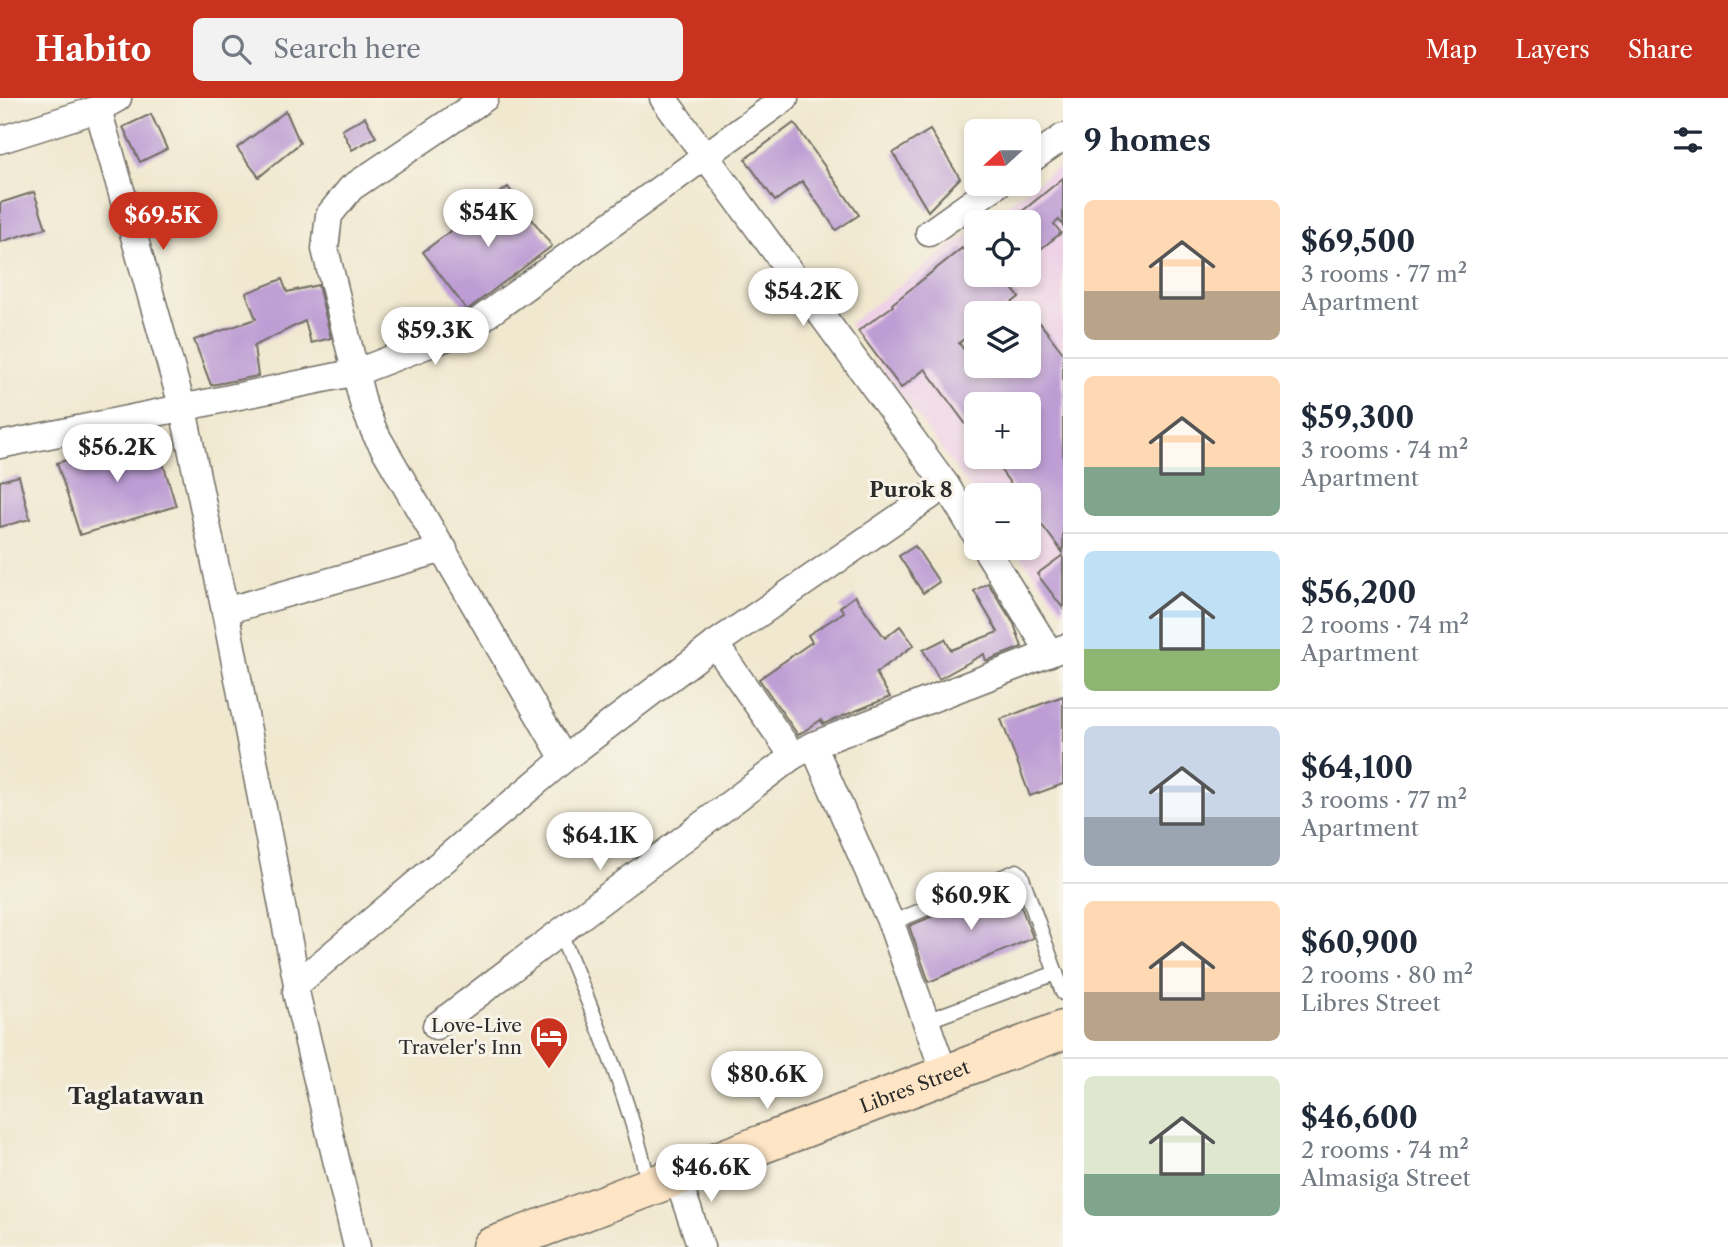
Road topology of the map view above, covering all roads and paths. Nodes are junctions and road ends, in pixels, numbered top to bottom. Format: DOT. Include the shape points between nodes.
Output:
graph roads {
  1 [pos="485,98"];
  2 [pos="663,98"];
  3 [pos="785,98"];
  4 [pos="108,103"];
  5 [pos="1063,137"];
  6 [pos="0,140"];
  7 [pos="1041,153"];
  8 [pos="706,156"];
  9 [pos="981,196"];
  10 [pos="929,233"];
  11 [pos="356,372"];
  12 [pos="183,409"];
  13 [pos="0,445"];
  14 [pos="946,485"];
  15 [pos="964,515"];
  16 [pos="444,549"];
  17 [pos="993,560"];
  18 [pos="225,611"];
  19 [pos="715,644"];
  20 [pos="1056,651"];
  21 [pos="803,751"];
  22 [pos="564,759"];
  23 [pos="891,923"];
  24 [pos="560,933"];
  25 [pos="1056,973"];
  26 [pos="297,985"];
  27 [pos="1063,993"];
  28 [pos="926,1021"];
  29 [pos="436,1026"];
  30 [pos="1063,1030"];
  31 [pos="945,1075"];
  32 [pos="663,1182"];
  33 [pos="357,1247"];
  34 [pos="492,1247"];
  35 [pos="701,1247"];
  1 -- 11 [label="street" via="351,188 329,215 325,249"];
  2 -- 8 [label="street"];
  3 -- 8 [label="street"];
  4 -- 6 [label="street"];
  4 -- 12 [label="street"];
  5 -- 7 [label="street"];
  8 -- 11 [label="street" via="466,330"];
  8 -- 14 [label="street"];
  9 -- 10 [label="street"];
  11 -- 12 [label="street"];
  11 -- 16 [label="street" via="375,433"];
  12 -- 13 [label="street"];
  12 -- 18 [label="street"];
  14 -- 15 [label="street"];
  14 -- 19 [label="street"];
  16 -- 18 [label="street"];
  16 -- 22 [label="street"];
  17 -- 20 [label="street"];
  18 -- 26 [label="street"];
  19 -- 21 [label="street"];
  19 -- 22 [label="street"];
  20 -- 21 [label="street"];
  21 -- 23 [label="street"];
  21 -- 24 [label="street"];
  22 -- 26 [label="street"];
  23 -- 25 [label="lane" via="1017,871"];
  23 -- 28 [label="street"];
  24 -- 29 [label="street"];
  24 -- 32 [label="lane" via="589,999 641,1150"];
  25 -- 27 [label="lane"];
  25 -- 28 [label="lane"];
  26 -- 33 [label="street"];
  28 -- 31 [label="street"];
  30 -- 31 [label="main road, Libres Street"];
  31 -- 32 [label="main road, Libres Street"];
  32 -- 34 [label="main road, Libres Street"];
  32 -- 35 [label="street"];
}
